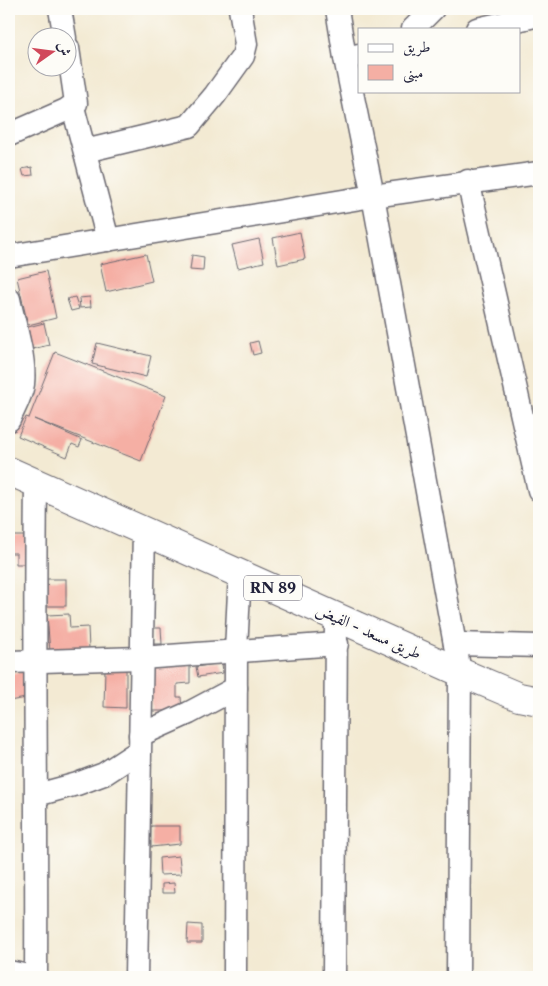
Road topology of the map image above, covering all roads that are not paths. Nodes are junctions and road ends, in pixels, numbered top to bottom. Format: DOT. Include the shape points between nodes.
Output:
graph roads {
  1 [pos="60,9"];
  2 [pos="240,9"];
  3 [pos="337,9"];
  4 [pos="433,9"];
  5 [pos="514,14"];
  6 [pos="539,15"];
  7 [pos="64,28"];
  8 [pos="414,28"];
  9 [pos="479,28"];
  10 [pos="352,56"];
  11 [pos="73,78"];
  12 [pos="73,106"];
  13 [pos="9,135"];
  14 [pos="85,151"];
  15 [pos="539,173"];
  16 [pos="468,181"];
  17 [pos="373,196"];
  18 [pos="108,240"];
  19 [pos="9,256"];
  20 [pos="9,299"];
  21 [pos="9,420"];
  22 [pos="9,471"];
  23 [pos="36,483"];
  24 [pos="539,490"];
  25 [pos="144,529"];
  26 [pos="240,573"];
  27 [pos="336,617"];
  28 [pos="337,644"];
  29 [pos="455,644"];
  30 [pos="539,646"];
  31 [pos="236,650"];
  32 [pos="141,658"];
  33 [pos="9,662"];
  34 [pos="34,662"];
  35 [pos="460,672"];
  36 [pos="236,688"];
  37 [pos="539,701"];
  38 [pos="140,743"];
  39 [pos="37,795"];
  40 [pos="9,972"];
  41 [pos="34,977"];
  42 [pos="136,977"];
  43 [pos="235,977"];
  44 [pos="334,977"];
  45 [pos="458,977"];
  1 -- 7 [label="street"];
  2 -- 14 [label="street" via="246,44 243,56 189,126"];
  3 -- 10 [label="street"];
  4 -- 8 [label="street"];
  5 -- 6 [label="street"];
  5 -- 9 [label="street"];
  10 -- 17 [label="street"];
  11 -- 12 [label="street" via="76,103"];
  12 -- 13 [label="street"];
  12 -- 14 [label="street"];
  14 -- 18 [label="street"];
  15 -- 16 [label="street"];
  16 -- 17 [label="street"];
  16 -- 24 [label="street"];
  17 -- 18 [label="street"];
  17 -- 29 [label="street"];
  18 -- 19 [label="street"];
  20 -- 21 [label="street" via="21,355 23,382"];
  22 -- 23 [label="main road, طريق مسعد - الفيض / RN 89"];
  23 -- 25 [label="main road, طريق مسعد - الفيض / RN 89"];
  23 -- 34 [label="street"];
  25 -- 26 [label="main road, طريق مسعد - الفيض / RN 89"];
  25 -- 32 [label="street"];
  26 -- 27 [label="main road, طريق مسعد - الفيض / RN 89"];
  26 -- 31 [label="street"];
  27 -- 28 [label="street"];
  27 -- 35 [label="main road, طريق مسعد - الفيض / RN 89"];
  28 -- 31 [label="street"];
  28 -- 44 [label="street"];
  29 -- 30 [label="street"];
  29 -- 35 [label="street"];
  31 -- 32 [label="street"];
  31 -- 36 [label="street"];
  32 -- 34 [label="street"];
  32 -- 38 [label="street"];
  33 -- 34 [label="street"];
  34 -- 39 [label="street"];
  35 -- 37 [label="main road, طريق مسعد - الفيض / RN 89" via="519,697"];
  35 -- 45 [label="street"];
  36 -- 38 [label="street"];
  36 -- 43 [label="street"];
  38 -- 39 [label="street" via="104,774"];
  38 -- 42 [label="street"];
  39 -- 41 [label="street"];
  40 -- 41 [label="street"];
}
